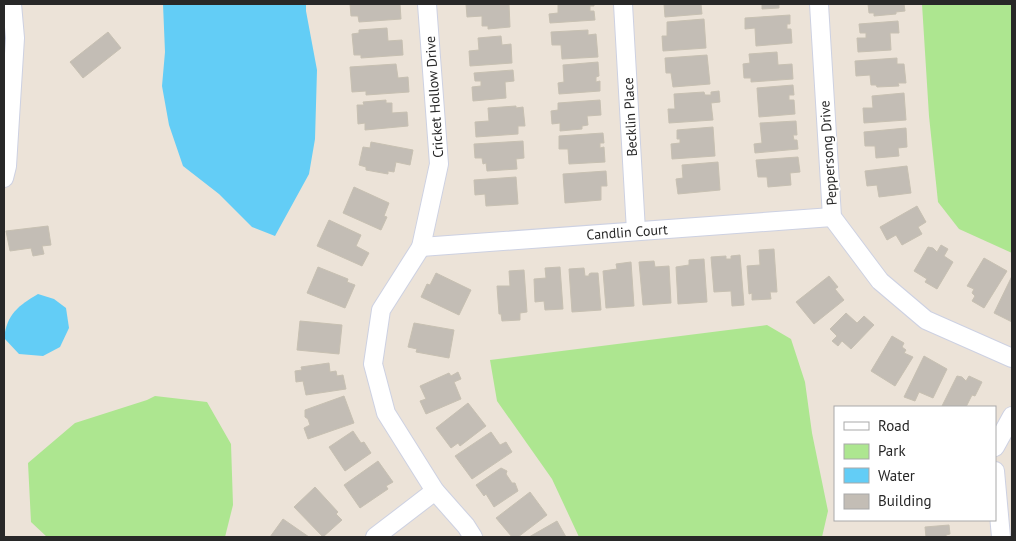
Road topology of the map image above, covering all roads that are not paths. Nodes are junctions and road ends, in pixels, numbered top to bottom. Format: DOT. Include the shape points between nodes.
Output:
graph roads {
  1 [pos="12,4"];
  2 [pos="427,4"];
  3 [pos="624,4"];
  4 [pos="819,4"];
  5 [pos="4,178"];
  6 [pos="832,217"];
  7 [pos="636,231"];
  8 [pos="421,247"];
  9 [pos="1012,358"];
  10 [pos="1012,416"];
  11 [pos="996,445"];
  12 [pos="996,482"];
  13 [pos="435,491"];
  14 [pos="375,537"];
  15 [pos="473,537"];
  16 [pos="1001,537"];
  1 -- 5 [label="street" via="15,38"];
  2 -- 8 [label="street, Cricket Hollow Drive" via="440,164"];
  3 -- 7 [label="street, Becklin Place"];
  4 -- 6 [label="street, Peppersong Drive"];
  6 -- 7 [label="street, Candlin Court"];
  6 -- 9 [label="street, Peppersong Drive" via="880,281 926,320"];
  7 -- 8 [label="street, Candlin Court"];
  8 -- 13 [label="street, Cricket Hollow Drive" via="381,310 373,364 386,413"];
  10 -- 11 [label="street"];
  12 -- 16 [label="street"];
  13 -- 14 [label="street"];
  13 -- 15 [label="street, Cricket Hollow Drive"];
}
